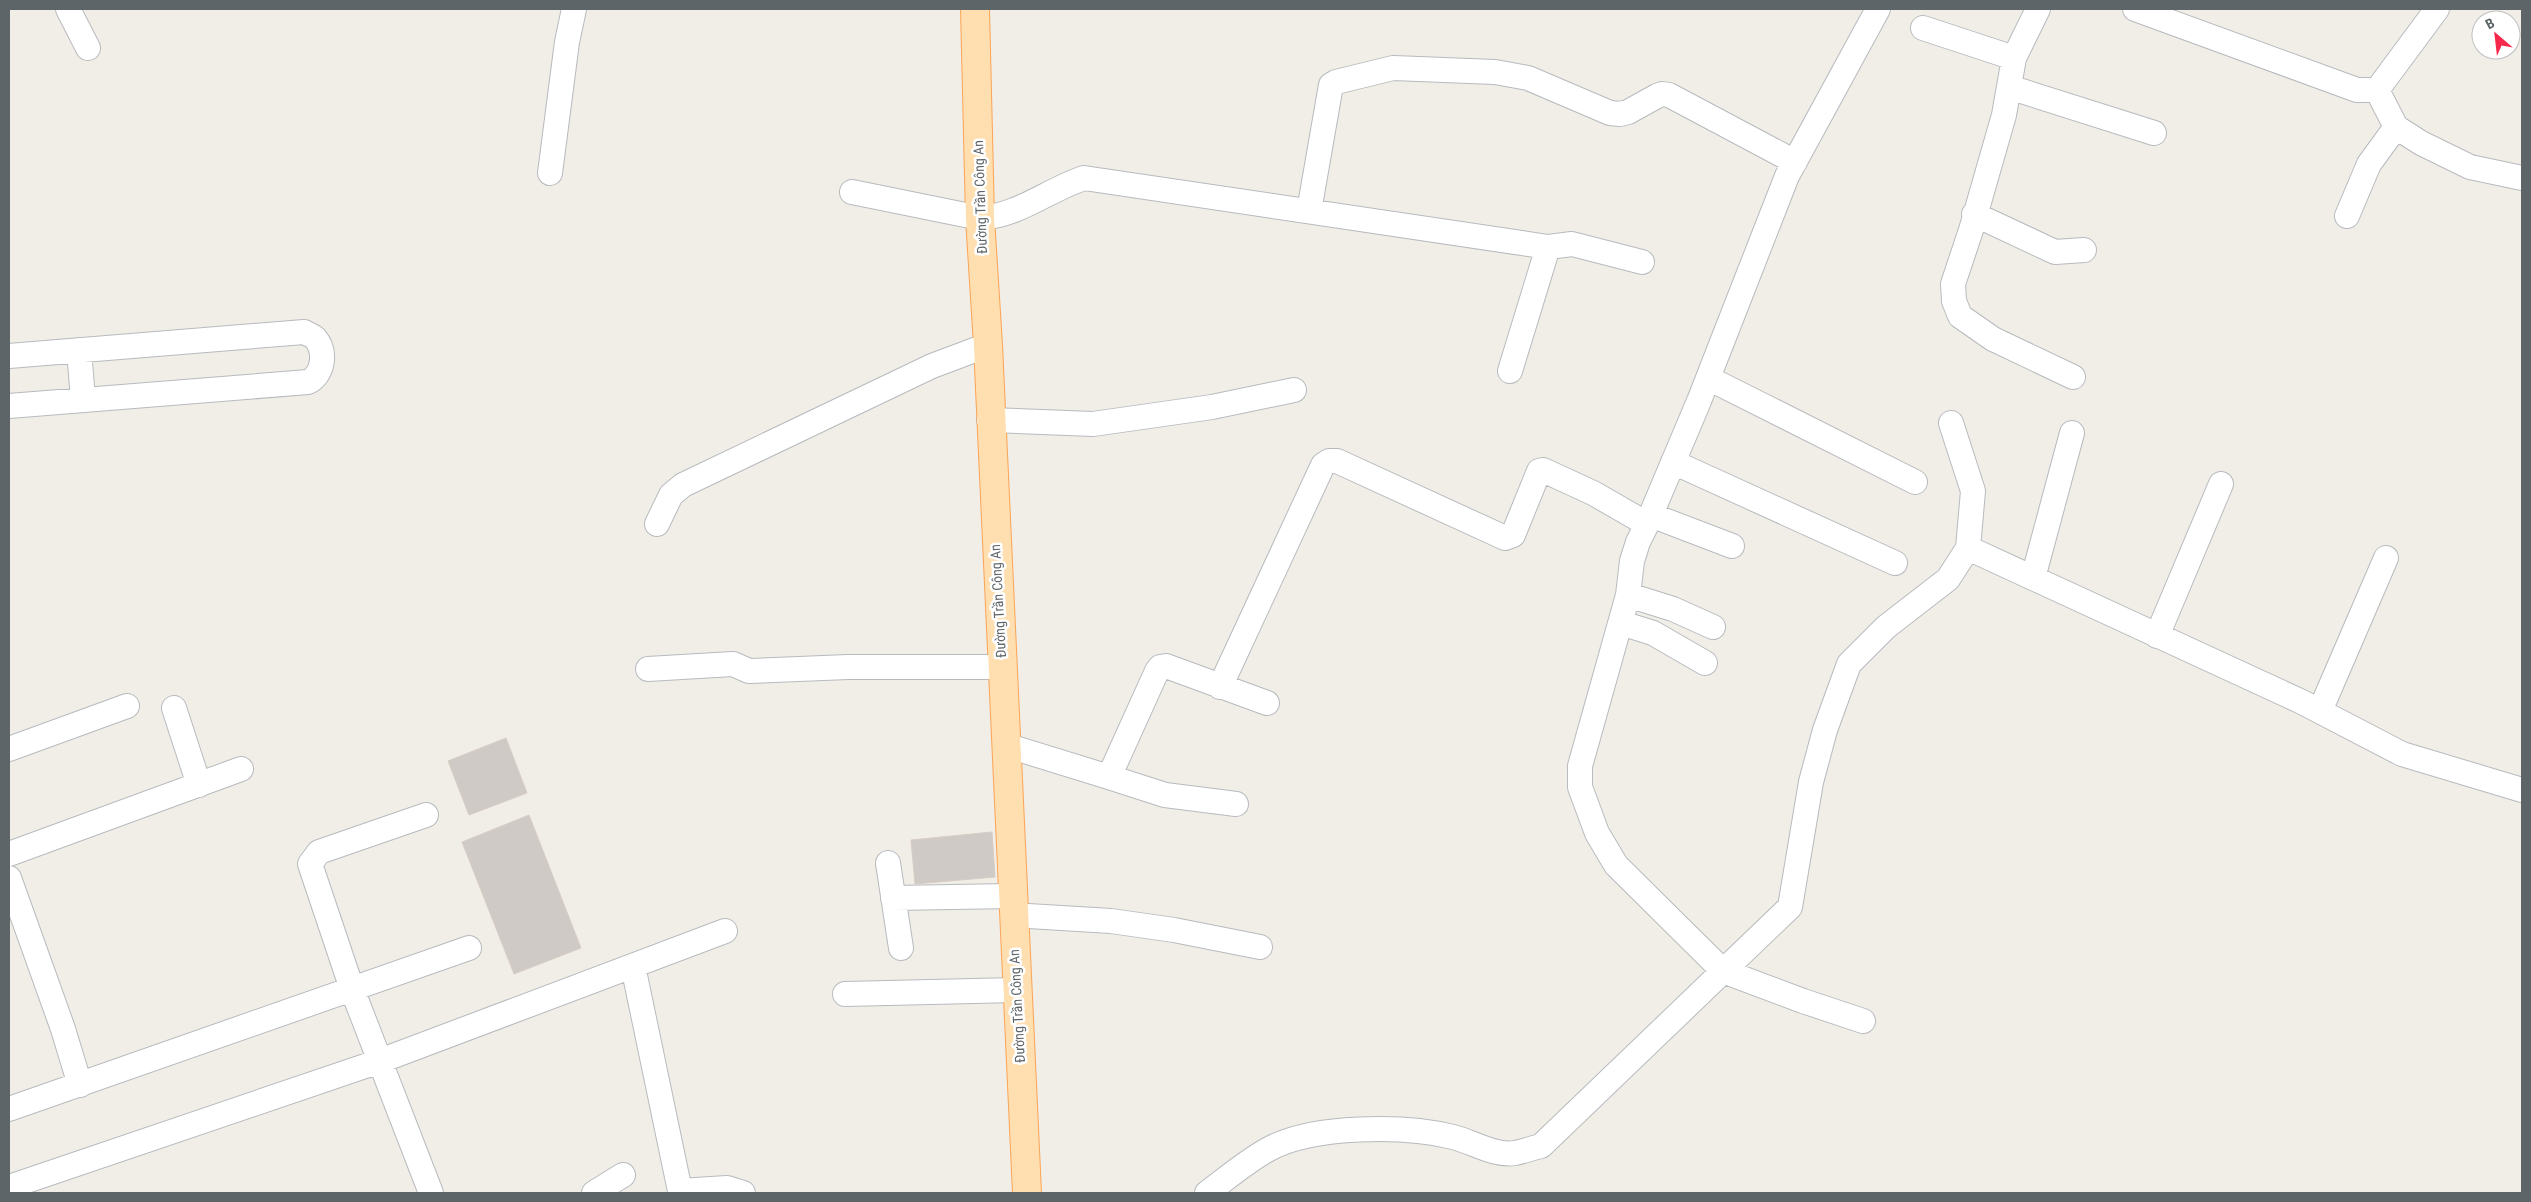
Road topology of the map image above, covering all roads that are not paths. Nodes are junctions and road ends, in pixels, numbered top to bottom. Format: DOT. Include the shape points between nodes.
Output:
graph roads {
  1 [pos="68,9"];
  2 [pos="574,9"];
  3 [pos="975,9"];
  4 [pos="1878,9"];
  5 [pos="2038,9"];
  6 [pos="2135,9"];
  7 [pos="2437,9"];
  8 [pos="1923,28"];
  9 [pos="88,48"];
  10 [pos="2014,58"];
  11 [pos="2009,87"];
  12 [pos="2377,90"];
  13 [pos="2396,127"];
  14 [pos="2154,133"];
  15 [pos="1795,162"];
  16 [pos="550,172"];
  17 [pos="2522,178"];
  18 [pos="852,192"];
  19 [pos="1309,211"];
  20 [pos="1974,214"];
  21 [pos="2347,216"];
  22 [pos="980,218"];
  23 [pos="1548,247"];
  24 [pos="2084,250"];
  25 [pos="1642,262"];
  26 [pos="988,345"];
  27 [pos="79,350"];
  28 [pos="9,356"];
  29 [pos="1510,371"];
  30 [pos="2073,377"];
  31 [pos="1708,378"];
  32 [pos="1294,390"];
  33 [pos="83,399"];
  34 [pos="9,406"];
  35 [pos="989,420"];
  36 [pos="1952,423"];
  37 [pos="2072,434"];
  38 [pos="1673,462"];
  39 [pos="1915,482"];
  40 [pos="2220,484"];
  41 [pos="1649,519"];
  42 [pos="658,524"];
  43 [pos="1732,546"];
  44 [pos="1968,548"];
  45 [pos="2386,558"];
  46 [pos="1895,563"];
  47 [pos="2033,578"];
  48 [pos="1628,595"];
  49 [pos="1621,623"];
  50 [pos="1713,627"];
  51 [pos="2157,636"];
  52 [pos="1705,663"];
  53 [pos="1001,667"];
  54 [pos="648,669"];
  55 [pos="1220,686"];
  56 [pos="1267,702"];
  57 [pos="127,706"];
  58 [pos="174,708"];
  59 [pos="2320,711"];
  60 [pos="1005,745"];
  61 [pos="9,749"];
  62 [pos="242,769"];
  63 [pos="1109,778"];
  64 [pos="199,785"];
  65 [pos="2522,790"];
  66 [pos="1236,804"];
  67 [pos="426,815"];
  68 [pos="9,854"];
  69 [pos="888,863"];
  70 [pos="9,878"];
  71 [pos="893,898"];
  72 [pos="1013,905"];
  73 [pos="725,931"];
  74 [pos="1260,947"];
  75 [pos="469,948"];
  76 [pos="901,948"];
  77 [pos="633,966"];
  78 [pos="1723,971"];
  79 [pos="352,989"];
  80 [pos="1016,990"];
  81 [pos="845,994"];
  82 [pos="1863,1021"];
  83 [pos="380,1061"];
  84 [pos="80,1085"];
  85 [pos="9,1109"];
  86 [pos="623,1175"];
  87 [pos="9,1187"];
  88 [pos="431,1193"];
  89 [pos="594,1193"];
  90 [pos="743,1193"];
  91 [pos="1027,1193"];
  92 [pos="1207,1193"];
  1 -- 9 [label="street"];
  2 -- 16 [label="street"];
  3 -- 22 [label="main road, Đường Trần Công An"];
  4 -- 15 [label="street"];
  5 -- 10 [label="street"];
  6 -- 12 [label="street" via="2357,90"];
  7 -- 12 [label="street"];
  8 -- 10 [label="street"];
  10 -- 11 [label="street"];
  11 -- 14 [label="street"];
  11 -- 20 [label="street" via="2004,115"];
  12 -- 13 [label="street"];
  13 -- 17 [label="street" via="2470,167"];
  13 -- 21 [label="street" via="2369,164"];
  15 -- 19 [label="street" via="1662,94 1620,114 1610,113 1528,78 1468,70 1393,68 1331,85"];
  15 -- 31 [label="street"];
  18 -- 22 [label="street"];
  19 -- 22 [label="street" via="1084,178 1023,207 997,217"];
  19 -- 23 [label="street"];
  20 -- 24 [label="street" via="2055,252"];
  20 -- 30 [label="street" via="1953,284 1954,301 1960,316 1993,339"];
  22 -- 26 [label="main road, Đường Trần Công An"];
  23 -- 25 [label="street" via="1572,244"];
  23 -- 29 [label="street"];
  26 -- 35 [label="main road, Đường Trần Công An"];
  26 -- 42 [label="street" via="932,366 683,485 671,495"];
  27 -- 28 [label="street"];
  27 -- 33 [label="street"];
  27 -- 33 [label="street" via="304,332 315,338 321,350 321,369 316,378 308,382"];
  31 -- 38 [label="street"];
  31 -- 39 [label="street"];
  32 -- 35 [label="street" via="1212,407 1093,424"];
  33 -- 34 [label="street"];
  35 -- 53 [label="main road, Đường Trần Công An"];
  36 -- 44 [label="street" via="1973,491"];
  37 -- 47 [label="street"];
  38 -- 41 [label="street"];
  38 -- 46 [label="street"];
  40 -- 51 [label="street"];
  41 -- 43 [label="street"];
  41 -- 48 [label="street" via="1632,561"];
  41 -- 55 [label="street" via="1543,470 1539,471 1513,535 1505,538 1337,461 1329,461 1323,465"];
  44 -- 47 [label="street"];
  44 -- 78 [label="street" via="1948,579 1886,627 1849,664 1825,730 1811,782 1790,907"];
  45 -- 59 [label="street"];
  47 -- 51 [label="street"];
  48 -- 49 [label="street"];
  48 -- 50 [label="street" via="1673,609"];
  49 -- 52 [label="street" via="1653,633"];
  49 -- 78 [label="street" via="1580,766 1580,787 1598,833 1616,865"];
  51 -- 59 [label="street"];
  53 -- 54 [label="street" via="848,666 749,671 732,664"];
  53 -- 60 [label="main road, Đường Trần Công An"];
  55 -- 56 [label="street"];
  55 -- 63 [label="street" via="1166,666 1160,667"];
  57 -- 61 [label="street"];
  58 -- 64 [label="street"];
  59 -- 65 [label="street" via="2402,754"];
  60 -- 63 [label="street"];
  60 -- 72 [label="main road, Đường Trần Công An"];
  62 -- 64 [label="street"];
  63 -- 66 [label="street" via="1165,795"];
  64 -- 68 [label="street"];
  67 -- 79 [label="street" via="319,852 310,864"];
  69 -- 71 [label="street"];
  70 -- 84 [label="street"];
  71 -- 72 [label="street"];
  71 -- 76 [label="street"];
  72 -- 74 [label="street"];
  72 -- 80 [label="main road, Đường Trần Công An"];
  73 -- 77 [label="street"];
  75 -- 79 [label="street"];
  77 -- 83 [label="street"];
  77 -- 90 [label="street" via="680,1190 727,1188"];
  78 -- 82 [label="street"];
  78 -- 92 [label="street" via="1541,1146 1501,1153 1452,1137 1417,1132 1359,1130 1309,1134 1270,1149"];
  79 -- 83 [label="street"];
  79 -- 84 [label="street"];
  80 -- 81 [label="street"];
  80 -- 91 [label="main road, Đường Trần Công An"];
  83 -- 87 [label="street"];
  83 -- 88 [label="street"];
  84 -- 85 [label="street"];
  86 -- 89 [label="street"];
}
